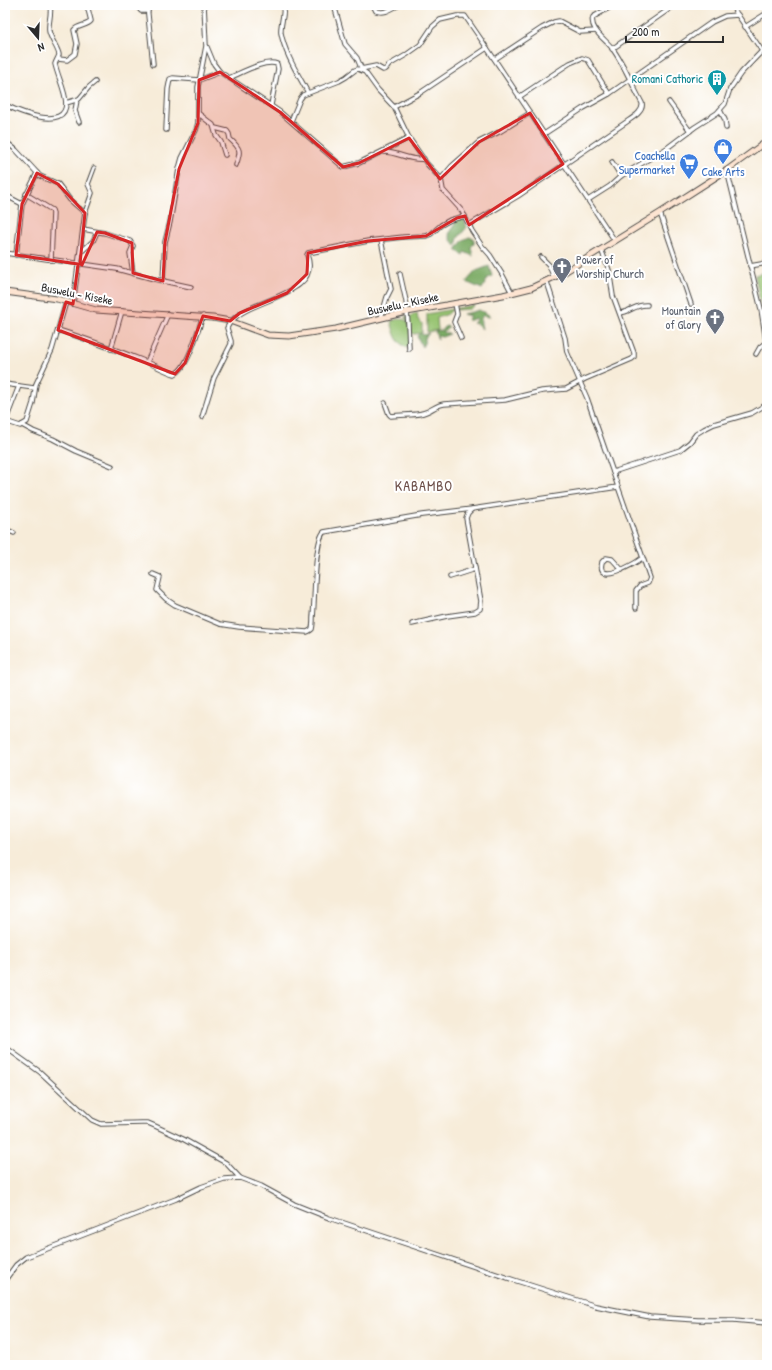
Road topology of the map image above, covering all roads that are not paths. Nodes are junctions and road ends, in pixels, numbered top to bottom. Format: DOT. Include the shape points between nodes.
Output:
graph roads {
  1 [pos="8,5"];
  2 [pos="50,5"];
  3 [pos="87,5"];
  4 [pos="136,5"];
  5 [pos="147,5"];
  6 [pos="204,5"];
  7 [pos="283,5"];
  8 [pos="334,5"];
  9 [pos="373,5"];
  10 [pos="399,5"];
  11 [pos="614,5"];
  12 [pos="675,5"];
  13 [pos="731,5"];
  14 [pos="5,8"];
  15 [pos="148,11"];
  16 [pos="767,12"];
  17 [pos="738,15"];
  18 [pos="745,27"];
  19 [pos="596,30"];
  20 [pos="206,46"];
  21 [pos="488,48"];
  22 [pos="612,49"];
  23 [pos="762,51"];
  24 [pos="767,52"];
  25 [pos="58,59"];
  26 [pos="495,59"];
  27 [pos="154,64"];
  28 [pos="362,69"];
  29 [pos="220,72"];
  30 [pos="229,78"];
  31 [pos="629,79"];
  32 [pos="199,80"];
  33 [pos="95,82"];
  34 [pos="308,93"];
  35 [pos="609,94"];
  36 [pos="519,97"];
  37 [pos="77,100"];
  38 [pos="668,102"];
  39 [pos="66,103"];
  40 [pos="5,105"];
  41 [pos="271,105"];
  42 [pos="394,107"];
  43 [pos="720,110"];
  44 [pos="530,113"];
  45 [pos="199,114"];
  46 [pos="291,121"];
  47 [pos="80,122"];
  48 [pos="215,128"];
  49 [pos="726,128"];
  50 [pos="166,130"];
  51 [pos="690,131"];
  52 [pos="544,134"];
  53 [pos="409,138"];
  54 [pos="5,141"];
  55 [pos="767,141"];
  56 [pos="383,152"];
  57 [pos="225,155"];
  58 [pos="424,159"];
  59 [pos="612,162"];
  60 [pos="563,164"];
  61 [pos="236,165"];
  62 [pos="94,168"];
  63 [pos="727,170"];
  64 [pos="37,173"];
  65 [pos="621,176"];
  66 [pos="441,179"];
  67 [pos="26,194"];
  68 [pos="5,195"];
  69 [pos="588,200"];
  70 [pos="22,204"];
  71 [pos="85,213"];
  72 [pos="660,213"];
  73 [pos="465,216"];
  74 [pos="469,225"];
  75 [pos="83,229"];
  76 [pos="97,232"];
  77 [pos="380,240"];
  78 [pos="615,241"];
  79 [pos="601,249"];
  80 [pos="80,253"];
  81 [pos="5,254"];
  82 [pos="16,255"];
  83 [pos="541,257"];
  84 [pos="50,260"];
  85 [pos="767,262"];
  86 [pos="78,264"];
  87 [pos="750,266"];
  88 [pos="132,272"];
  89 [pos="400,274"];
  90 [pos="554,278"];
  91 [pos="163,281"];
  92 [pos="547,282"];
  93 [pos="191,287"];
  94 [pos="5,292"];
  95 [pos="512,293"];
  96 [pos="66,302"];
  97 [pos="73,304"];
  98 [pos="455,304"];
  99 [pos="691,304"];
  100 [pos="647,305"];
  101 [pos="122,312"];
  102 [pos="407,312"];
  103 [pos="620,313"];
  104 [pos="168,314"];
  105 [pos="203,316"];
  106 [pos="381,318"];
  107 [pos="230,321"];
  108 [pos="58,330"];
  109 [pos="461,338"];
  110 [pos="766,342"];
  111 [pos="767,347"];
  112 [pos="112,349"];
  113 [pos="409,349"];
  114 [pos="756,354"];
  115 [pos="147,362"];
  116 [pos="580,381"];
  117 [pos="5,384"];
  118 [pos="19,386"];
  119 [pos="34,388"];
  120 [pos="385,402"];
  121 [pos="767,404"];
  122 [pos="202,417"];
  123 [pos="6,424"];
  124 [pos="22,425"];
  125 [pos="112,466"];
  126 [pos="613,472"];
  127 [pos="618,488"];
  128 [pos="472,509"];
  129 [pos="5,529"];
  130 [pos="14,533"];
  131 [pos="642,558"];
  132 [pos="475,569"];
  133 [pos="622,570"];
  134 [pos="153,574"];
  135 [pos="450,577"];
  136 [pos="636,608"];
  137 [pos="412,624"];
  138 [pos="5,1047"];
  139 [pos="240,1178"];
  140 [pos="5,1280"];
  141 [pos="767,1323"];
  1 -- 14 [label="street"];
  2 -- 25 [label="street" via="49,30 58,52"];
  3 -- 25 [label="street" via="91,21 74,30 77,44 75,54 67,60"];
  4 -- 15 [label="street" via="141,11"];
  5 -- 15 [label="street"];
  6 -- 20 [label="street"];
  7 -- 34 [label="street" via="282,38"];
  8 -- 28 [label="street" via="345,44"];
  9 -- 10 [label="street" via="376,11 381,13"];
  11 -- 19 [label="street" via="593,17"];
  12 -- 22 [label="street"];
  13 -- 17 [label="street"];
  15 -- 27 [label="street"];
  16 -- 18 [label="street"];
  17 -- 18 [label="street"];
  17 -- 31 [label="street" via="720,18"];
  18 -- 23 [label="street"];
  19 -- 22 [label="street"];
  19 -- 26 [label="street" via="580,32 559,21 554,22"];
  20 -- 29 [label="street"];
  20 -- 32 [label="street"];
  21 -- 26 [label="street"];
  21 -- 28 [label="street" via="465,16 457,16 436,23 420,45 386,69 376,66"];
  21 -- 42 [label="street"];
  22 -- 31 [label="street"];
  23 -- 24 [label="street"];
  23 -- 43 [label="street" via="741,73"];
  25 -- 39 [label="street" via="55,64"];
  26 -- 36 [label="street"];
  28 -- 34 [label="street" via="355,70 340,81"];
  28 -- 42 [label="street"];
  29 -- 30 [label="street"];
  29 -- 32 [label="street"];
  30 -- 41 [label="street"];
  30 -- 41 [label="street" via="275,62 278,69"];
  31 -- 35 [label="street"];
  31 -- 60 [label="street" via="643,105 640,111"];
  32 -- 45 [label="street"];
  32 -- 50 [label="street" via="170,79"];
  33 -- 37 [label="street"];
  34 -- 46 [label="street" via="301,96"];
  35 -- 36 [label="street" via="588,60 582,58 570,63"];
  35 -- 52 [label="street"];
  36 -- 44 [label="street"];
  37 -- 39 [label="street"];
  37 -- 47 [label="street" via="76,113"];
  38 -- 51 [label="street"];
  39 -- 40 [label="street" via="62,113 48,119"];
  41 -- 46 [label="street"];
  42 -- 53 [label="street"];
  43 -- 49 [label="street"];
  43 -- 51 [label="street"];
  44 -- 52 [label="street"];
  44 -- 66 [label="street" via="479,142"];
  45 -- 48 [label="street"];
  45 -- 91 [label="street" via="196,130 182,158 176,181 165,242"];
  46 -- 56 [label="street" via="343,166 351,166"];
  48 -- 57 [label="street"];
  48 -- 61 [label="street" via="229,132 230,139 238,147"];
  51 -- 65 [label="street"];
  52 -- 60 [label="street"];
  53 -- 56 [label="street"];
  53 -- 58 [label="street"];
  54 -- 64 [label="street"];
  55 -- 63 [label="main road, Buswelu - Kiseke"];
  56 -- 58 [label="street"];
  58 -- 66 [label="street"];
  59 -- 65 [label="street"];
  60 -- 69 [label="street"];
  60 -- 74 [label="street" via="518,196"];
  62 -- 71 [label="street" via="88,182 92,193"];
  63 -- 72 [label="main road, Buswelu - Kiseke"];
  63 -- 87 [label="street"];
  64 -- 67 [label="street"];
  64 -- 71 [label="street" via="58,184 70,200"];
  65 -- 69 [label="street"];
  66 -- 73 [label="street" via="443,190"];
  67 -- 70 [label="street"];
  67 -- 84 [label="street" via="54,213"];
  68 -- 70 [label="street"];
  69 -- 78 [label="street"];
  70 -- 82 [label="street"];
  71 -- 75 [label="street"];
  72 -- 78 [label="main road, Buswelu - Kiseke"];
  72 -- 99 [label="street"];
  73 -- 74 [label="street"];
  73 -- 77 [label="street" via="446,222 426,236"];
  74 -- 95 [label="street"];
  75 -- 76 [label="street"];
  75 -- 80 [label="street"];
  76 -- 80 [label="street"];
  76 -- 88 [label="street" via="114,235 132,243"];
  77 -- 106 [label="street" via="391,289"];
  77 -- 107 [label="street" via="308,253 308,269 302,282 287,293 240,313"];
  78 -- 79 [label="main road, Buswelu - Kiseke"];
  79 -- 90 [label="main road, Buswelu - Kiseke"];
  79 -- 103 [label="street" via="608,265 612,290"];
  80 -- 86 [label="street"];
  81 -- 82 [label="street"];
  82 -- 84 [label="street"];
  83 -- 90 [label="street"];
  84 -- 86 [label="street"];
  85 -- 87 [label="street"];
  86 -- 88 [label="street"];
  86 -- 97 [label="street"];
  87 -- 110 [label="street"];
  88 -- 91 [label="street"];
  89 -- 102 [label="street"];
  90 -- 92 [label="main road, Buswelu - Kiseke"];
  91 -- 93 [label="street"];
  92 -- 95 [label="main road, Buswelu - Kiseke"];
  92 -- 116 [label="street" via="564,334 567,352"];
  94 -- 96 [label="main road, Buswelu - Kiseke"];
  95 -- 98 [label="main road, Buswelu - Kiseke"];
  96 -- 97 [label="main road, Buswelu - Kiseke"];
  96 -- 108 [label="street"];
  97 -- 101 [label="main road, Buswelu - Kiseke" via="96,310"];
  98 -- 102 [label="main road, Buswelu - Kiseke"];
  98 -- 109 [label="street" via="457,314 454,322"];
  100 -- 103 [label="street" via="638,305"];
  101 -- 104 [label="main road, Buswelu - Kiseke"];
  101 -- 112 [label="street"];
  102 -- 106 [label="main road, Buswelu - Kiseke"];
  102 -- 113 [label="street"];
  103 -- 116 [label="street" via="634,357"];
  104 -- 105 [label="main road, Buswelu - Kiseke"];
  104 -- 115 [label="street"];
  105 -- 107 [label="main road, Buswelu - Kiseke"];
  105 -- 115 [label="street" via="180,372 170,373"];
  106 -- 107 [label="main road, Buswelu - Kiseke" via="321,332 285,336 268,335"];
  107 -- 122 [label="street" via="227,328 231,341 230,348 214,378"];
  108 -- 112 [label="street"];
  108 -- 119 [label="street" via="52,350"];
  110 -- 111 [label="street"];
  110 -- 114 [label="street"];
  112 -- 115 [label="street"];
  116 -- 120 [label="street" via="566,389 542,391 505,400 440,404 426,412 413,415 391,416"];
  116 -- 126 [label="street"];
  117 -- 118 [label="street"];
  118 -- 119 [label="street"];
  118 -- 123 [label="street"];
  119 -- 124 [label="street" via="33,404 27,422"];
  121 -- 126 [label="street" via="752,413 704,429 680,450"];
  123 -- 124 [label="street" via="10,422"];
  124 -- 125 [label="street"];
  126 -- 127 [label="street"];
  127 -- 128 [label="street"];
  127 -- 131 [label="street"];
  128 -- 132 [label="street" via="466,518"];
  128 -- 134 [label="street" via="422,515 321,534 312,627 306,632 239,627 214,622 166,599 157,590 160,577"];
  129 -- 130 [label="street"];
  131 -- 133 [label="street"];
  131 -- 136 [label="street" via="650,580 636,590"];
  132 -- 135 [label="street"];
  132 -- 137 [label="street" via="481,601 479,611"];
  133 -- 133 [label="street" via="605,573 601,568 602,562 606,558 612,559"];
  138 -- 139 [label="street" via="40,1072 92,1120 101,1124 148,1123 226,1163"];
  139 -- 140 [label="street" via="224,1179 201,1187 26,1257"];
  139 -- 141 [label="street" via="329,1218 516,1282 596,1306 650,1317"];
}
